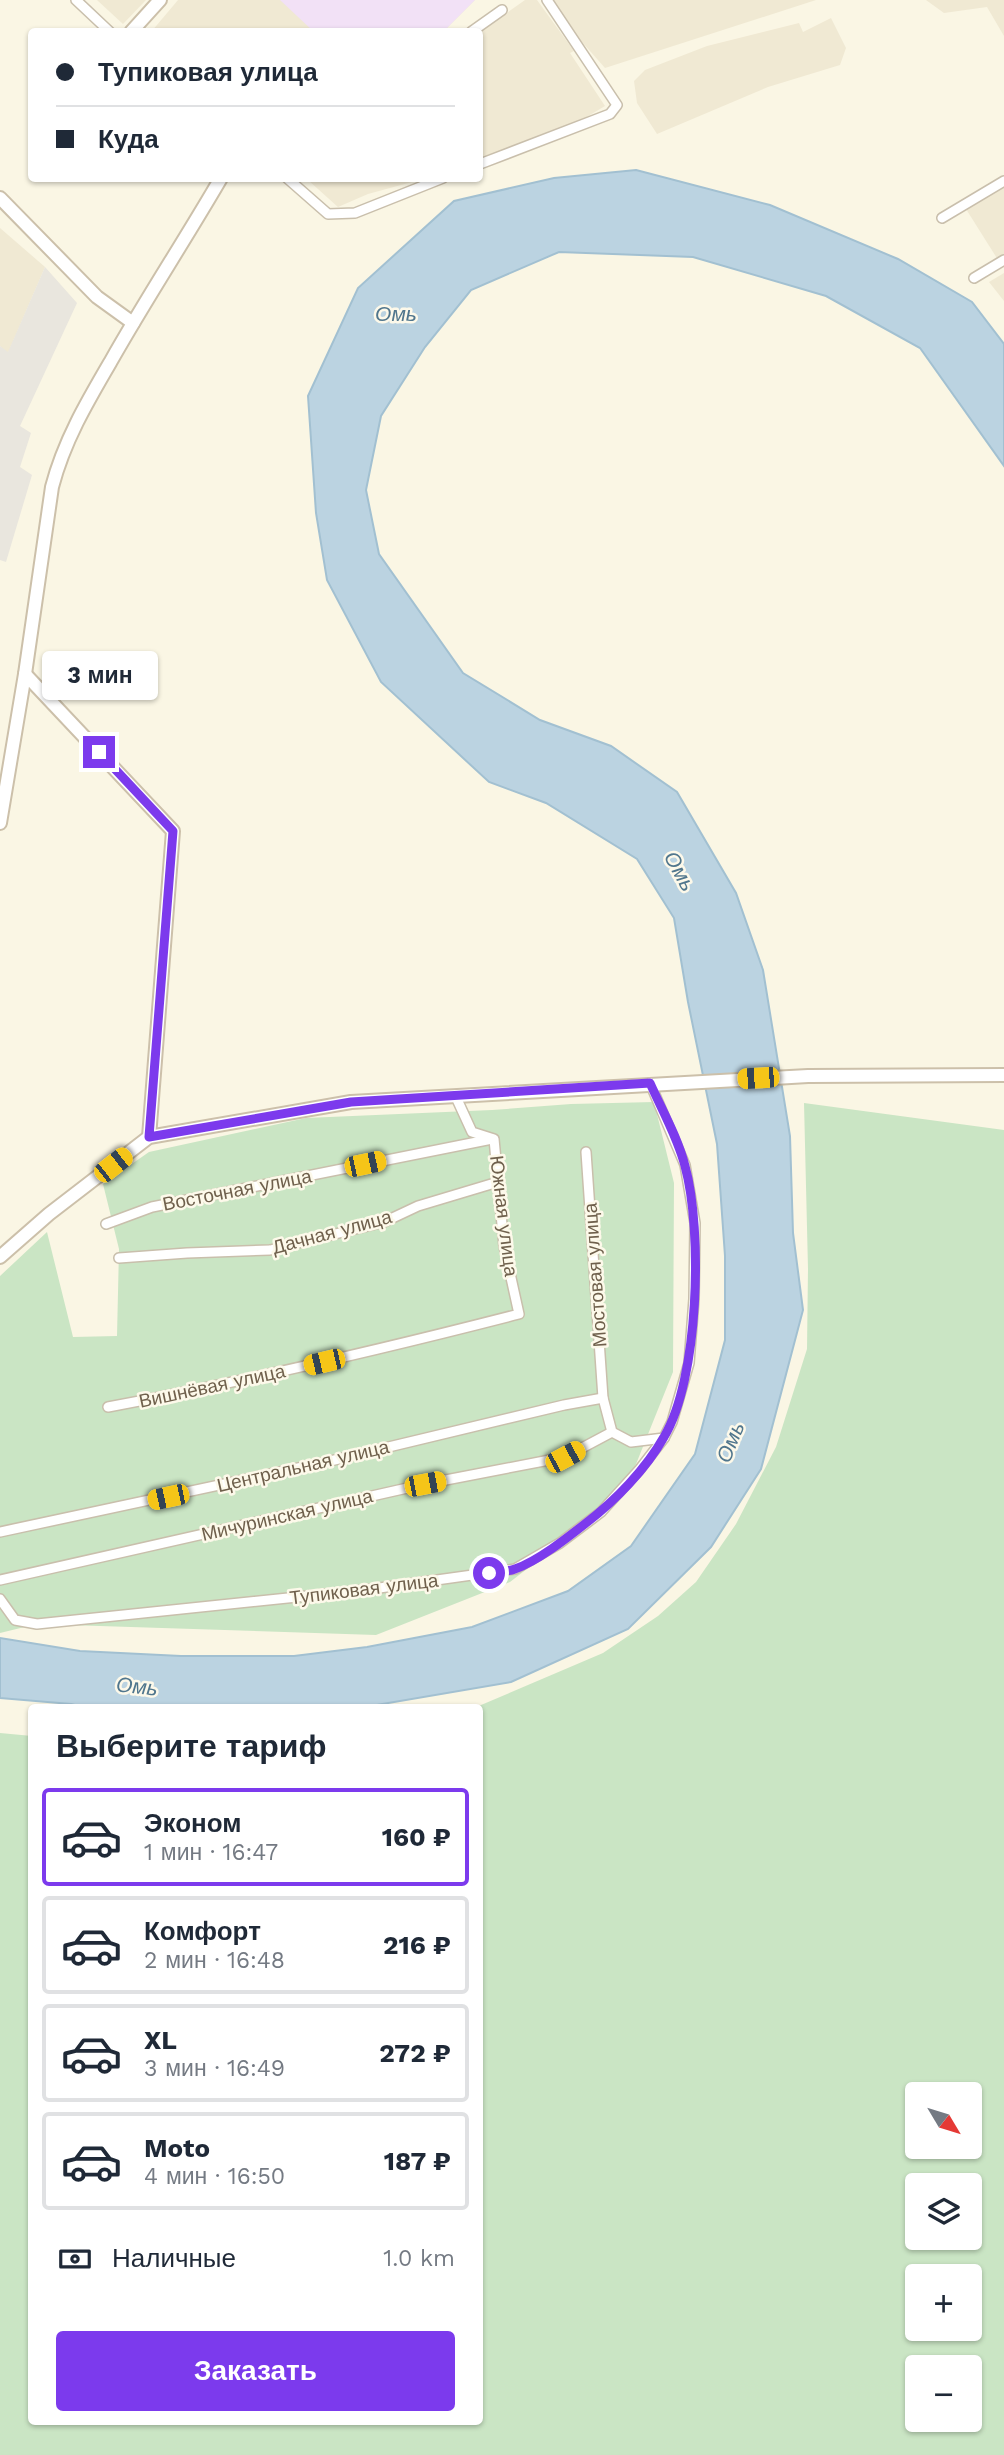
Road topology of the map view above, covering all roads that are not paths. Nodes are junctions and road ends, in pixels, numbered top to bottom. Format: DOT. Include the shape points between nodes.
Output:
graph roads {
  1 [pos="76,0"];
  2 [pos="160,0"];
  3 [pos="547,0"];
  4 [pos="502,10"];
  5 [pos="106,28"];
  6 [pos="135,28"];
  7 [pos="477,28"];
  8 [pos="483,163"];
  9 [pos="1004,181"];
  10 [pos="219,182"];
  11 [pos="292,182"];
  12 [pos="433,182"];
  13 [pos="0,198"];
  14 [pos="942,218"];
  15 [pos="1004,260"];
  16 [pos="974,278"];
  17 [pos="133,323"];
  18 [pos="25,674"];
  19 [pos="0,823"];
  20 [pos="1004,1075"];
  21 [pos="654,1083"];
  22 [pos="455,1095"];
  23 [pos="149,1137"];
  24 [pos="494,1139"];
  25 [pos="586,1152"];
  26 [pos="498,1182"];
  27 [pos="106,1224"];
  28 [pos="0,1257"];
  29 [pos="119,1258"];
  30 [pos="519,1314"];
  31 [pos="603,1398"];
  32 [pos="108,1407"];
  33 [pos="612,1432"];
  34 [pos="664,1438"];
  35 [pos="0,1532"];
  36 [pos="0,1580"];
  37 [pos="0,1599"];
  1 -- 5 [label="street"];
  2 -- 6 [label="main road"];
  3 -- 8 [label="street" via="617,105 610,114"];
  4 -- 7 [label="street"];
  9 -- 14 [label="street"];
  10 -- 17 [label="main road"];
  11 -- 12 [label="street" via="328,214 355,212"];
  13 -- 17 [label="main road" via="97,297"];
  15 -- 16 [label="street"];
  17 -- 18 [label="main road" via="85,405 57,466"];
  18 -- 19 [label="main road"];
  18 -- 23 [label="main road" via="173,831"];
  20 -- 21 [label="main road"];
  21 -- 22 [label="main road"];
  21 -- 34 [label="street, Тупиковая улица" via="685,1165 695,1223 689,1363"];
  22 -- 23 [label="main road" via="351,1102"];
  22 -- 24 [label="street, Южная улица" via="472,1132"];
  23 -- 28 [label="main road"];
  24 -- 26 [label="street, Южная улица"];
  24 -- 27 [label="street, Восточная улица" via="152,1207"];
  25 -- 31 [label="street, Мостовая улица"];
  26 -- 29 [label="street, Дачная улица" via="418,1206 384,1222 270,1250"];
  26 -- 30 [label="street, Южная улица" via="504,1246"];
  30 -- 32 [label="street, Вишнёвая улица" via="258,1377"];
  31 -- 33 [label="street, Мостовая улица"];
  31 -- 35 [label="street, Центральная улица"];
  33 -- 34 [label="street" via="631,1442"];
  33 -- 36 [label="street, Мичуринская улица" via="565,1457"];
  34 -- 37 [label="street, Тупиковая улица" via="601,1512 515,1569 365,1590 37,1624 15,1620"];
}
